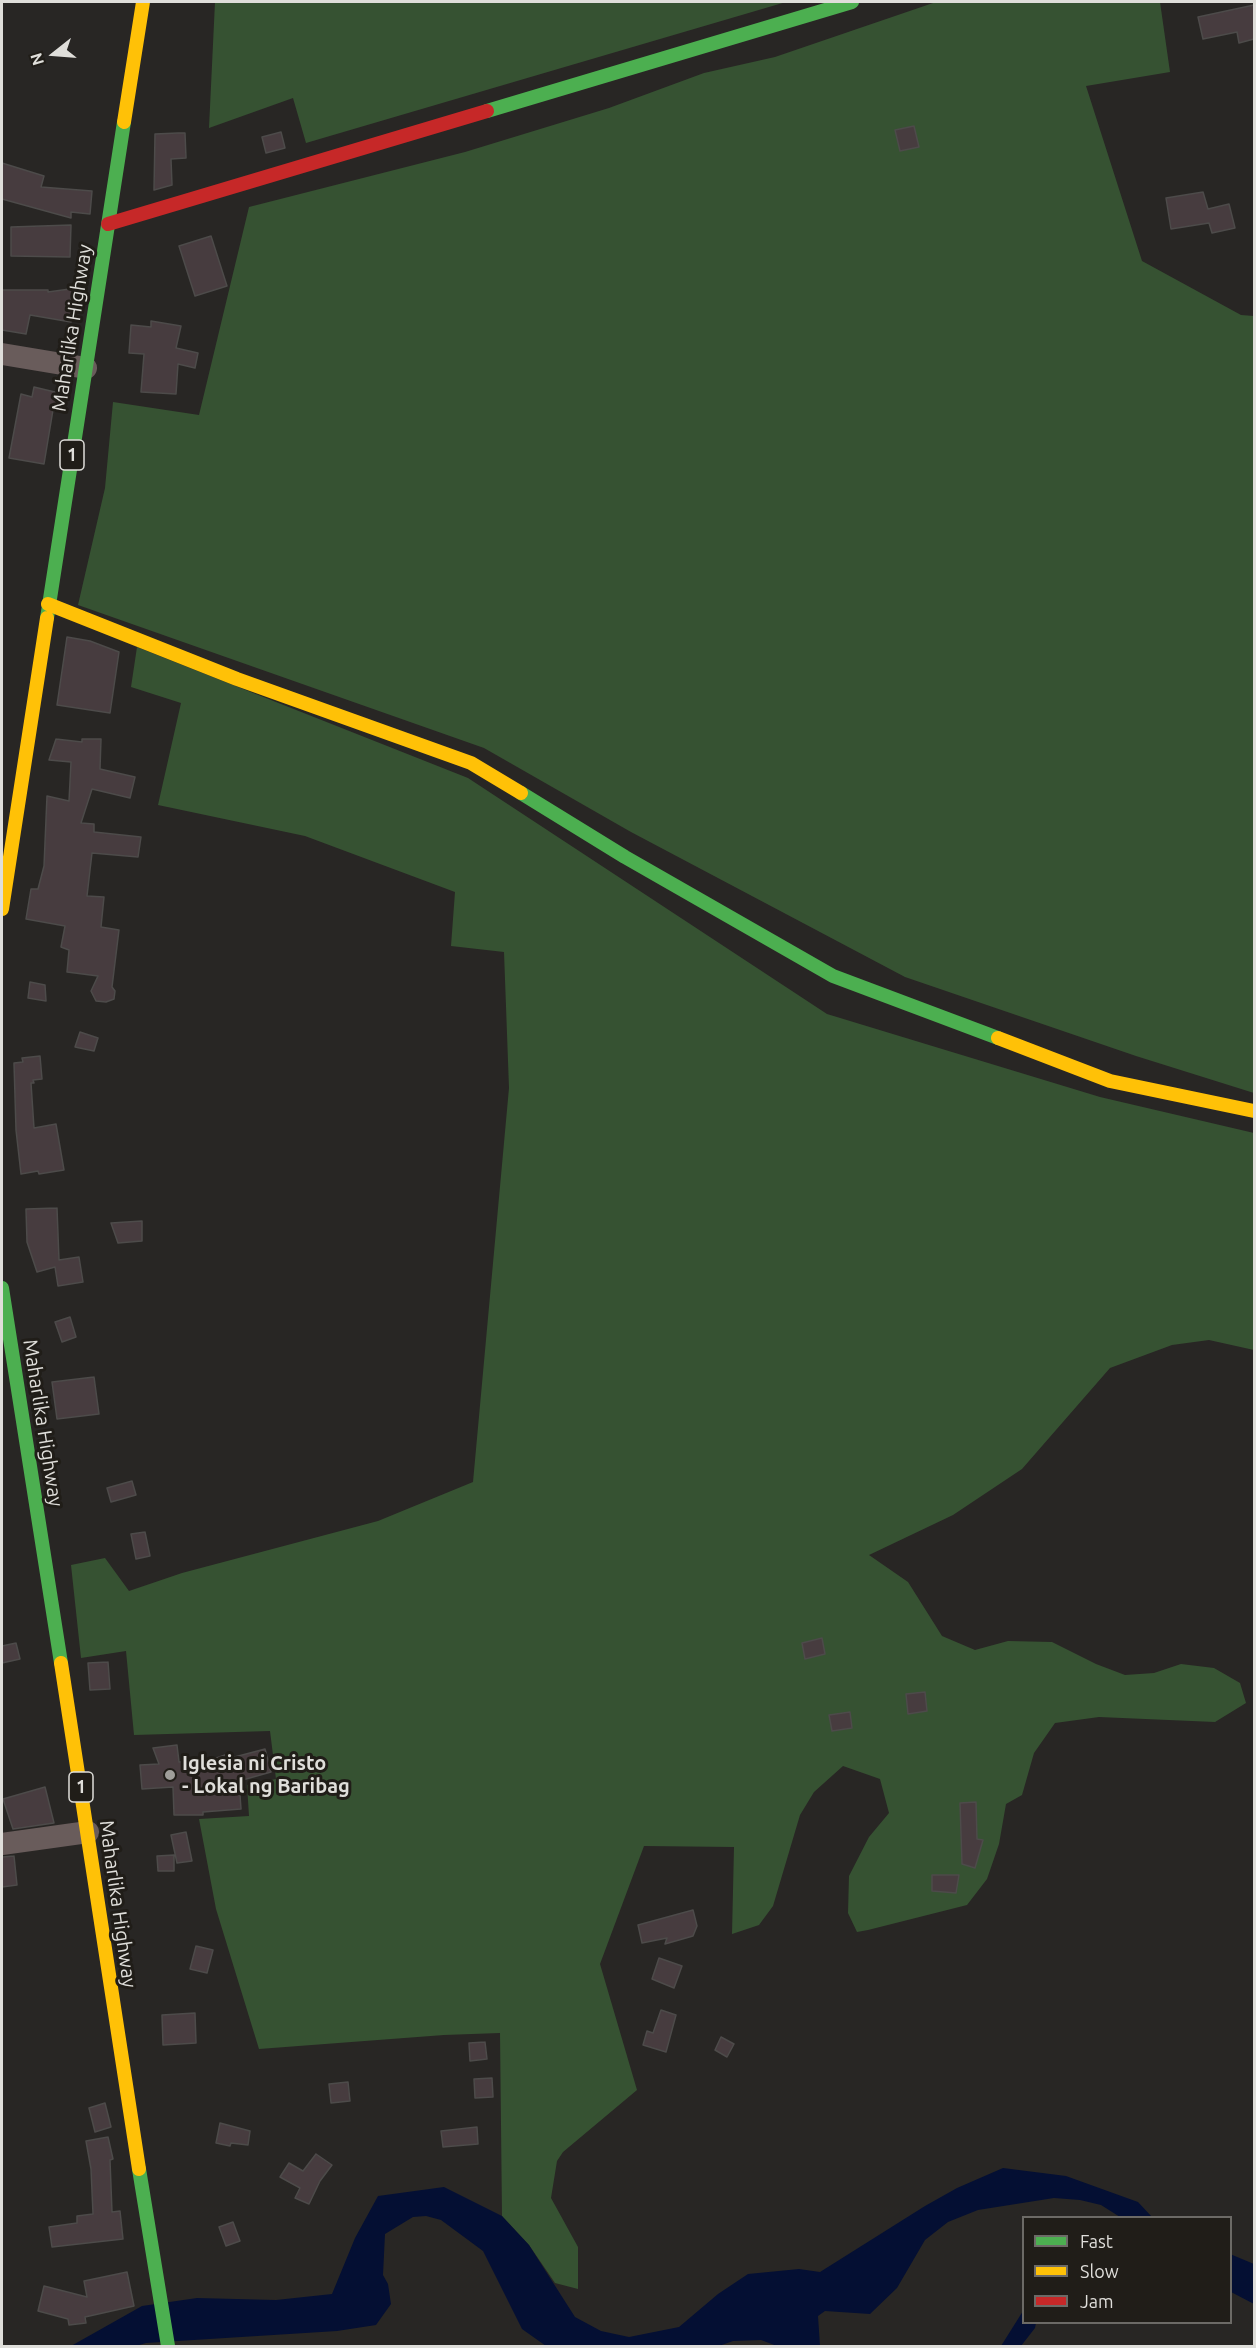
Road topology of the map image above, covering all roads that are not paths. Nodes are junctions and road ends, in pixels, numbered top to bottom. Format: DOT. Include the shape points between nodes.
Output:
graph roads {
  1 [pos="143,2"];
  2 [pos="852,2"];
  3 [pos="108,224"];
  4 [pos="2,354"];
  5 [pos="86,368"];
  6 [pos="48,604"];
  7 [pos="11,770"];
  8 [pos="2,909"];
  9 [pos="1254,1111"];
  10 [pos="2,1288"];
  11 [pos="88,1832"];
  12 [pos="2,1844"];
  13 [pos="168,2346"];
  1 -- 3 [label="main road, Maharlika Highway / 1"];
  2 -- 3 [label="main road"];
  3 -- 5 [label="main road, Maharlika Highway / 1"];
  4 -- 5 [label="street"];
  5 -- 6 [label="main road, Maharlika Highway / 1"];
  6 -- 7 [label="main road, Maharlika Highway / 1"];
  6 -- 9 [label="main road" via="237,679 471,763 833,976 1110,1081"];
  7 -- 8 [label="main road, Maharlika Highway / 1"];
  10 -- 11 [label="main road, Maharlika Highway / 1"];
  11 -- 12 [label="street"];
  11 -- 13 [label="main road, Maharlika Highway / 1"];
}
